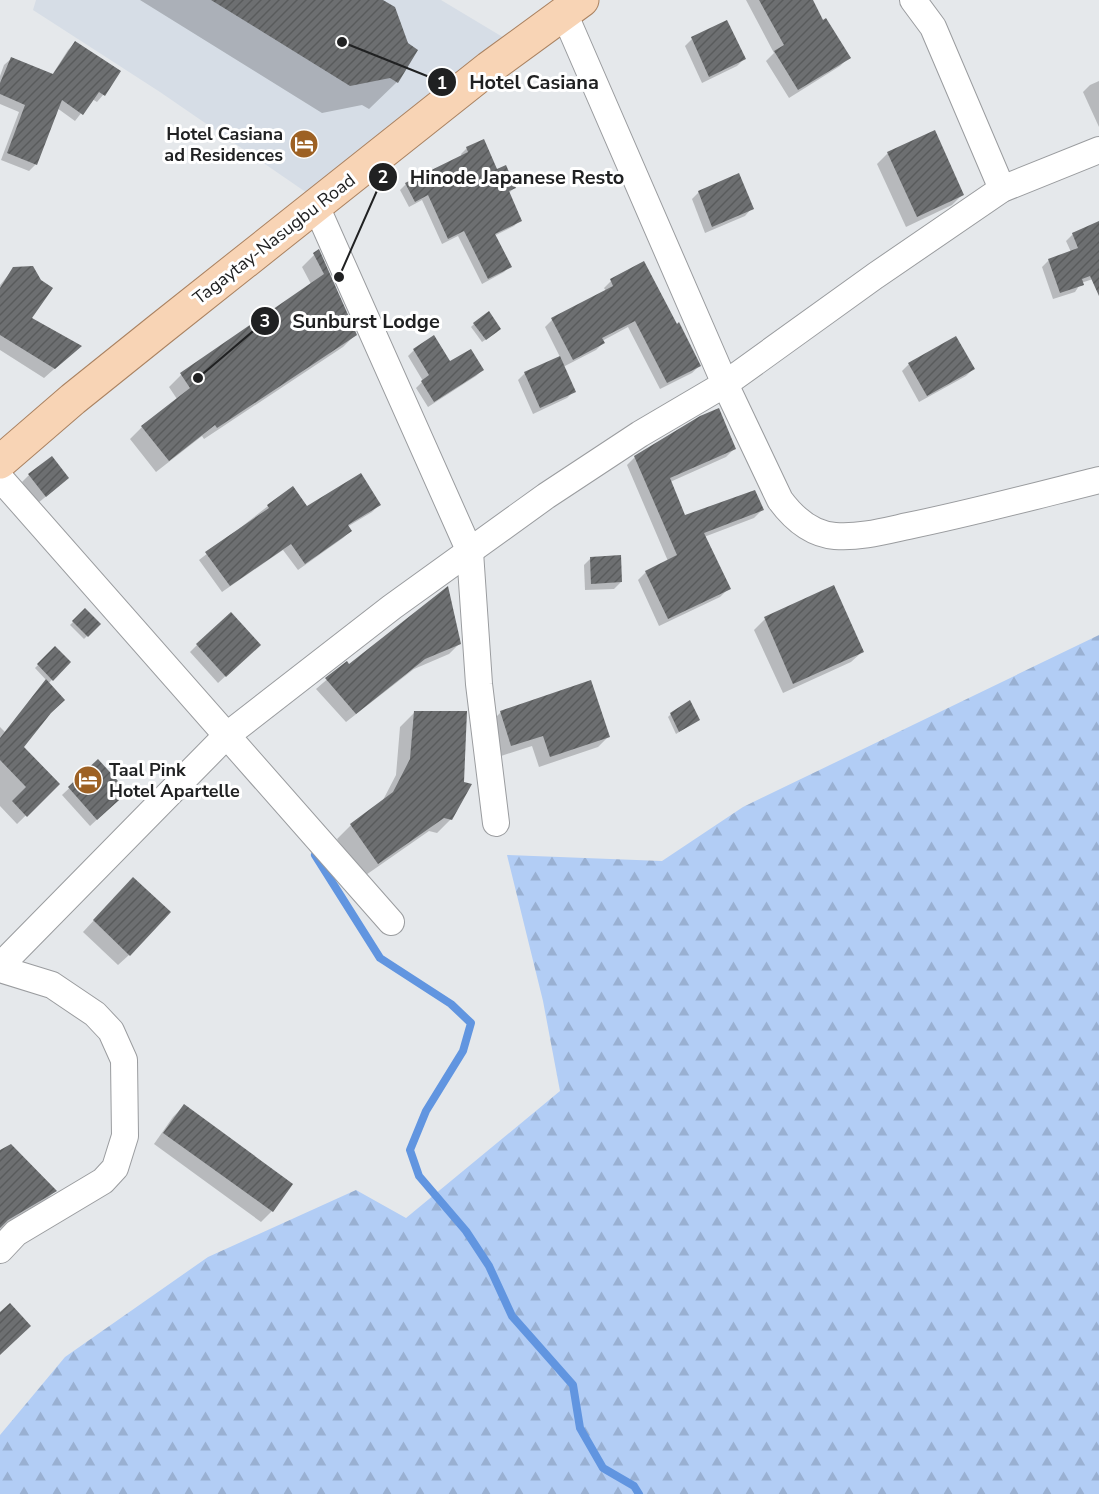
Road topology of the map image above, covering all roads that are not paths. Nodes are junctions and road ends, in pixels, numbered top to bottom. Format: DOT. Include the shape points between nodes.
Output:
graph roads {
  1 [pos="913,0"];
  2 [pos="573,7"];
  3 [pos="1099,150"];
  4 [pos="1002,189"];
  5 [pos="316,206"];
  6 [pos="724,384"];
  7 [pos="0,462"];
  8 [pos="0,478"];
  9 [pos="1099,480"];
  10 [pos="470,552"];
  11 [pos="226,736"];
  12 [pos="496,823"];
  13 [pos="391,922"];
  14 [pos="0,968"];
  15 [pos="0,1250"];
  1 -- 4 [label="street" via="933,27"];
  2 -- 5 [label="main road, Tagaytay-Nasugbu Road" via="489,68"];
  2 -- 6 [label="street"];
  3 -- 4 [label="street"];
  4 -- 6 [label="street"];
  5 -- 7 [label="main road, Tagaytay-Nasugbu Road"];
  5 -- 10 [label="street"];
  6 -- 9 [label="street" via="780,500 792,516 815,531 835,536 866,534 955,517"];
  6 -- 10 [label="street" via="546,496"];
  8 -- 11 [label="street"];
  10 -- 11 [label="street" via="392,607"];
  10 -- 12 [label="street" via="479,684"];
  11 -- 13 [label="street"];
  11 -- 14 [label="street"];
  14 -- 15 [label="street" via="52,985 111,1031 124,1060 124,1136 115,1168 103,1181 16,1233"];
}
